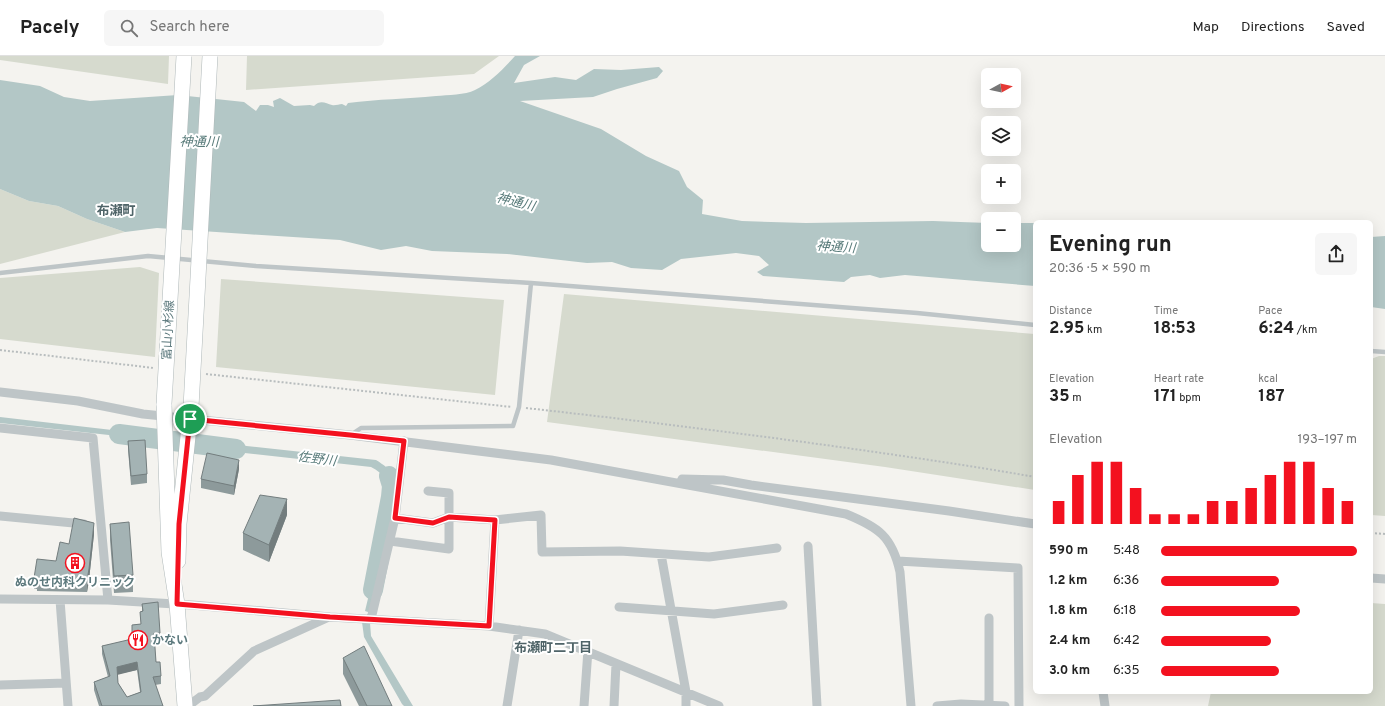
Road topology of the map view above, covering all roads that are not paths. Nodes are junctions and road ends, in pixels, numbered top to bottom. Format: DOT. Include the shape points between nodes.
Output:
graph roads {
  1 [pos="184,56"];
  2 [pos="210,56"];
  3 [pos="0,272"];
  4 [pos="531,284"];
  5 [pos="1033,325"];
  6 [pos="1373,351"];
  7 [pos="1385,352"];
  8 [pos="0,392"];
  9 [pos="164,410"];
  10 [pos="191,413"];
  11 [pos="0,428"];
  12 [pos="350,435"];
  13 [pos="404,441"];
  14 [pos="651,478"];
  15 [pos="428,491"];
  16 [pos="0,516"];
  17 [pos="449,517"];
  18 [pos="395,518"];
  19 [pos="495,520"];
  20 [pos="1033,524"];
  21 [pos="101,525"];
  22 [pos="390,541"];
  23 [pos="808,546"];
  24 [pos="777,548"];
  25 [pos="661,554"];
  26 [pos="898,561"];
  27 [pos="1373,578"];
  28 [pos="1385,579"];
  29 [pos="0,600"];
  30 [pos="60,600"];
  31 [pos="108,600"];
  32 [pos="177,604"];
  33 [pos="783,605"];
  34 [pos="619,607"];
  35 [pos="672,611"];
  36 [pos="330,617"];
  37 [pos="989,618"];
  38 [pos="371,619"];
  39 [pos="489,626"];
  40 [pos="518,630"];
  41 [pos="588,650"];
  42 [pos="616,664"];
  43 [pos="66,683"];
  44 [pos="0,685"];
  45 [pos="686,692"];
  46 [pos="1103,694"];
  47 [pos="961,705"];
  48 [pos="989,705"];
  49 [pos="68,706"];
  50 [pos="185,706"];
  51 [pos="188,706"];
  52 [pos="507,706"];
  53 [pos="584,706"];
  54 [pos="614,706"];
  55 [pos="686,706"];
  56 [pos="719,706"];
  57 [pos="816,706"];
  58 [pos="911,706"];
  59 [pos="937,706"];
  60 [pos="1005,706"];
  61 [pos="1019,706"];
  62 [pos="1105,706"];
  1 -- 9 [label="main road, 富山小杉線, bridge"];
  2 -- 10 [label="main road, 富山小杉線, bridge"];
  3 -- 4 [label="lane" via="148,256 256,266"];
  4 -- 5 [label="lane" via="916,313"];
  4 -- 12 [label="lane" via="519,407 513,426 361,428"];
  6 -- 7 [label="lane"];
  8 -- 9 [label="street" via="78,401 143,414"];
  9 -- 10 [label="street"];
  9 -- 32 [label="main road, 富山小杉線" via="169,552"];
  10 -- 12 [label="street"];
  10 -- 32 [label="main road, 富山小杉線" via="179,524"];
  11 -- 21 [label="street" via="93,438"];
  12 -- 13 [label="street"];
  13 -- 14 [label="street" via="551,460"];
  13 -- 18 [label="street"];
  14 -- 20 [label="street" via="723,480"];
  14 -- 26 [label="street" via="846,514 878,531 887,540"];
  15 -- 17 [label="street" via="449,493"];
  16 -- 21 [label="street"];
  17 -- 18 [label="street" via="433,523"];
  17 -- 19 [label="street"];
  17 -- 22 [label="street" via="449,549"];
  18 -- 22 [label="street"];
  19 -- 25 [label="street" via="541,515 542,552 620,551"];
  19 -- 39 [label="street"];
  21 -- 31 [label="street"];
  22 -- 38 [label="street"];
  23 -- 57 [label="street"];
  24 -- 25 [label="street" via="709,557"];
  25 -- 35 [label="street"];
  26 -- 58 [label="street"];
  26 -- 61 [label="street" via="1018,568"];
  27 -- 28 [label="street"];
  29 -- 30 [label="street"];
  30 -- 31 [label="street"];
  30 -- 43 [label="street"];
  31 -- 32 [label="street"];
  32 -- 36 [label="street"];
  32 -- 50 [label="main road, 富山小杉線"];
  33 -- 35 [label="street" via="714,614"];
  34 -- 35 [label="street"];
  35 -- 45 [label="street"];
  36 -- 38 [label="street"];
  36 -- 51 [label="street" via="254,651 205,696"];
  37 -- 48 [label="street"];
  38 -- 39 [label="street"];
  39 -- 40 [label="street"];
  40 -- 41 [label="street" via="545,634"];
  40 -- 52 [label="street"];
  41 -- 42 [label="street"];
  41 -- 53 [label="street"];
  42 -- 45 [label="street"];
  42 -- 54 [label="street"];
  43 -- 44 [label="street"];
  43 -- 49 [label="street"];
  45 -- 55 [label="street"];
  45 -- 56 [label="street"];
  46 -- 62 [label="street"];
  47 -- 48 [label="street"];
  47 -- 59 [label="street"];
  48 -- 60 [label="street"];
}
